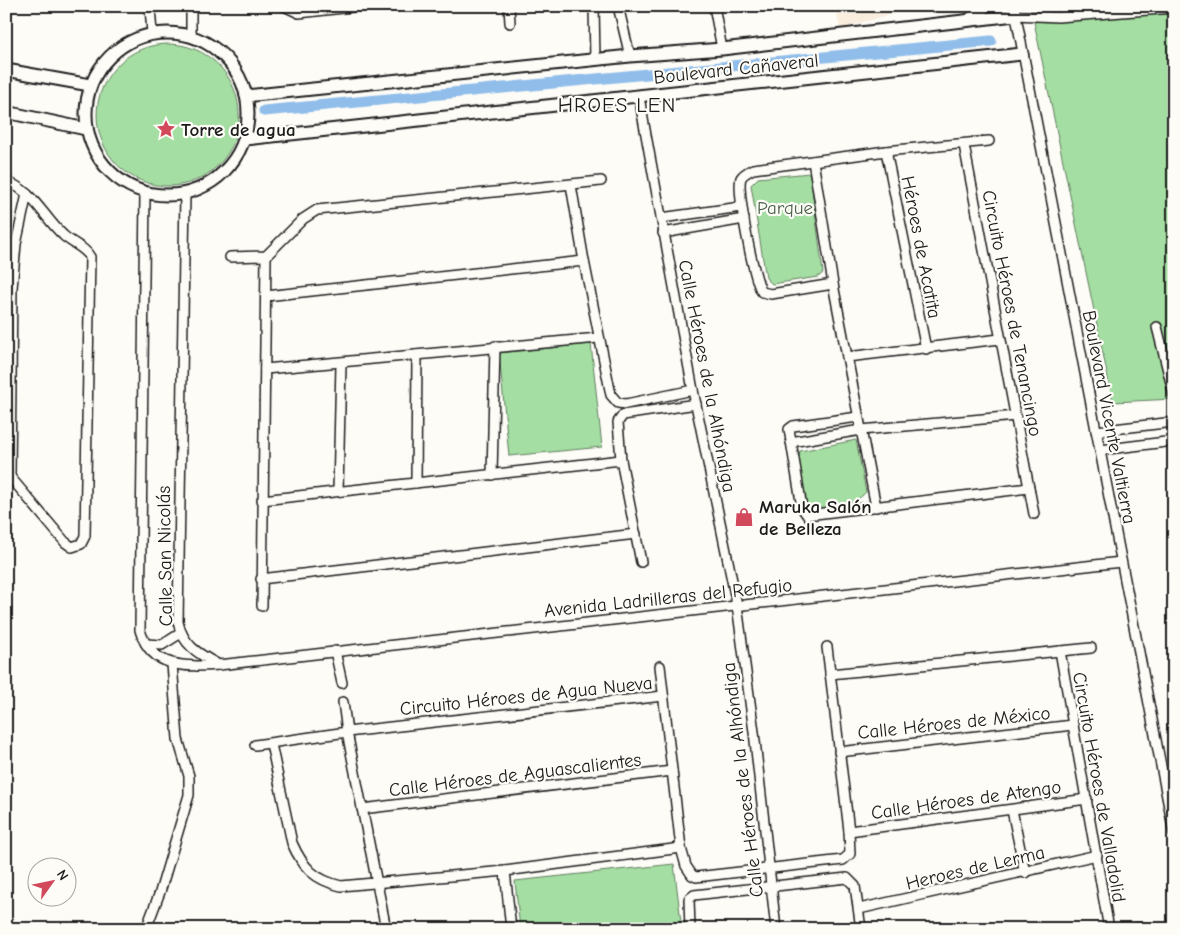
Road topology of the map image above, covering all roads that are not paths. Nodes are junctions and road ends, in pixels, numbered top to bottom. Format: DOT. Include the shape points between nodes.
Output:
graph roads {
  1 [pos="150,6"];
  2 [pos="190,6"];
  3 [pos="284,6"];
  4 [pos="361,6"];
  5 [pos="509,6"];
  6 [pos="594,6"];
  7 [pos="618,6"];
  8 [pos="714,6"];
  9 [pos="986,6"];
  10 [pos="1174,8"];
  11 [pos="1014,10"];
  12 [pos="966,22"];
  13 [pos="510,23"];
  14 [pos="152,34"];
  15 [pos="191,36"];
  16 [pos="722,49"];
  17 [pos="1022,54"];
  18 [pos="630,56"];
  19 [pos="595,60"];
  20 [pos="6,70"];
  21 [pos="90,86"];
  22 [pos="246,96"];
  23 [pos="639,97"];
  24 [pos="6,112"];
  25 [pos="86,129"];
  26 [pos="245,139"];
  27 [pos="989,141"];
  28 [pos="964,145"];
  29 [pos="886,151"];
  30 [pos="813,161"];
  31 [pos="601,181"];
  32 [pos="6,182"];
  33 [pos="571,185"];
  34 [pos="146,193"];
  35 [pos="27,194"];
  36 [pos="185,194"];
  37 [pos="741,207"];
  38 [pos="661,218"];
  39 [pos="744,219"];
  40 [pos="664,233"];
  41 [pos="266,256"];
  42 [pos="230,257"];
  43 [pos="584,262"];
  44 [pos="833,284"];
  45 [pos="266,296"];
  46 [pos="1157,327"];
  47 [pos="598,338"];
  48 [pos="1000,339"];
  49 [pos="495,346"];
  50 [pos="926,349"];
  51 [pos="417,355"];
  52 [pos="847,357"];
  53 [pos="341,364"];
  54 [pos="265,369"];
  55 [pos="693,390"];
  56 [pos="1174,395"];
  57 [pos="696,404"];
  58 [pos="1016,416"];
  59 [pos="858,417"];
  60 [pos="1174,422"];
  61 [pos="861,430"];
  62 [pos="1096,431"];
  63 [pos="1174,440"];
  64 [pos="791,442"];
  65 [pos="1100,450"];
  66 [pos="621,460"];
  67 [pos="8,474"];
  68 [pos="492,475"];
  69 [pos="416,483"];
  70 [pos="1029,488"];
  71 [pos="338,491"];
  72 [pos="262,500"];
  73 [pos="876,507"];
  74 [pos="1034,514"];
  75 [pos="636,534"];
  76 [pos="641,562"];
  77 [pos="1121,562"];
  78 [pos="261,579"];
  79 [pos="737,605"];
  80 [pos="262,606"];
  81 [pos="181,634"];
  82 [pos="146,644"];
  83 [pos="827,647"];
  84 [pos="1091,648"];
  85 [pos="335,651"];
  86 [pos="1060,651"];
  87 [pos="172,664"];
  88 [pos="219,666"];
  89 [pos="660,666"];
  90 [pos="830,674"];
  91 [pos="342,682"];
  92 [pos="663,696"];
  93 [pos="344,702"];
  94 [pos="1073,725"];
  95 [pos="347,732"];
  96 [pos="271,744"];
  97 [pos="255,745"];
  98 [pos="839,752"];
  99 [pos="672,770"];
  100 [pos="1087,799"];
  101 [pos="362,809"];
  102 [pos="1012,810"];
  103 [pos="849,831"];
  104 [pos="1174,833"];
  105 [pos="681,848"];
  106 [pos="1097,856"];
  107 [pos="770,868"];
  108 [pos="505,871"];
  109 [pos="1025,873"];
  110 [pos="376,884"];
  111 [pos="771,887"];
  112 [pos="859,909"];
  113 [pos="146,929"];
  114 [pos="386,929"];
  115 [pos="511,929"];
  116 [pos="690,929"];
  117 [pos="776,929"];
  118 [pos="861,929"];
  119 [pos="1109,929"];
  1 -- 14 [label="street"];
  2 -- 15 [label="street"];
  3 -- 4 [label="street" via="299,13"];
  5 -- 13 [label="street"];
  6 -- 19 [label="street"];
  7 -- 18 [label="street"];
  8 -- 16 [label="street"];
  9 -- 12 [label="street"];
  10 -- 11 [label="street" via="1058,17"];
  11 -- 12 [label="street, Boulevard Cañaveral"];
  11 -- 17 [label="street, Boulevard Vicente Valtierra"];
  12 -- 16 [label="street, Boulevard Cañaveral"];
  14 -- 15 [label="street" via="171,32"];
  14 -- 21 [label="street" via="132,40 114,51"];
  15 -- 22 [label="street" via="210,45 226,59 239,76"];
  16 -- 18 [label="street, Boulevard Cañaveral"];
  17 -- 23 [label="street, Boulevard Cañaveral"];
  17 -- 62 [label="street, Boulevard Vicente Valtierra"];
  18 -- 19 [label="street, Boulevard Cañaveral"];
  19 -- 22 [label="street, Boulevard Cañaveral"];
  20 -- 21 [label="street"];
  21 -- 25 [label="street"];
  22 -- 26 [label="street" via="248,125"];
  23 -- 26 [label="street, Boulevard Cañaveral"];
  23 -- 38 [label="street, Calle Héroes de la Alhóndiga"];
  24 -- 25 [label="street"];
  25 -- 34 [label="street" via="94,151 107,170 124,184"];
  26 -- 36 [label="street" via="238,154 216,180"];
  27 -- 28 [label="street"];
  28 -- 29 [label="street"];
  28 -- 48 [label="street, Circuito Héroes de Tenancingo"];
  29 -- 30 [label="street"];
  29 -- 50 [label="street, Héroes de Acatita"];
  30 -- 37 [label="street" via="748,172 741,179"];
  30 -- 44 [label="street"];
  31 -- 33 [label="street"];
  32 -- 35 [label="street"];
  33 -- 41 [label="street" via="318,210 303,219"];
  33 -- 43 [label="street"];
  34 -- 36 [label="street" via="164,196"];
  34 -- 82 [label="street, Calle San Nicolás" via="138,606 140,630"];
  35 -- 67 [label="street" via="15,250 12,288"];
  35 -- 67 [label="street" via="64,237 90,257 85,536 81,544 72,546 65,542"];
  36 -- 81 [label="street, Calle San Nicolás" via="178,551 178,622"];
  37 -- 38 [label="street"];
  37 -- 39 [label="street"];
  38 -- 40 [label="street, Calle Héroes de la Alhóndiga"];
  39 -- 40 [label="street"];
  39 -- 44 [label="street" via="756,280 762,292 771,294"];
  40 -- 55 [label="street, Calle Héroes de la Alhóndiga"];
  41 -- 42 [label="street"];
  41 -- 45 [label="street"];
  43 -- 45 [label="street"];
  43 -- 47 [label="street"];
  44 -- 52 [label="street"];
  45 -- 54 [label="street"];
  46 -- 56 [label="street"];
  47 -- 49 [label="street"];
  47 -- 55 [label="street" via="611,395 618,403"];
  48 -- 50 [label="street"];
  48 -- 58 [label="street, Circuito Héroes de Tenancingo"];
  49 -- 51 [label="street"];
  49 -- 68 [label="street"];
  50 -- 52 [label="street"];
  51 -- 53 [label="street"];
  51 -- 69 [label="street"];
  52 -- 59 [label="street"];
  53 -- 54 [label="street"];
  53 -- 71 [label="street"];
  54 -- 72 [label="street"];
  55 -- 57 [label="street, Calle Héroes de la Alhóndiga"];
  57 -- 66 [label="street" via="620,417"];
  57 -- 79 [label="street, Calle Héroes de la Alhóndiga"];
  58 -- 61 [label="street"];
  58 -- 70 [label="street, Circuito Héroes de Tenancingo"];
  59 -- 61 [label="street"];
  59 -- 64 [label="street" via="793,426 789,429"];
  60 -- 62 [label="street"];
  61 -- 64 [label="street"];
  61 -- 73 [label="street"];
  62 -- 65 [label="street, Boulevard Vicente Valtierra"];
  63 -- 65 [label="street"];
  64 -- 73 [label="street" via="805,513"];
  65 -- 77 [label="street, Boulevard Vicente Valtierra"];
  66 -- 68 [label="street"];
  66 -- 75 [label="street"];
  68 -- 69 [label="street"];
  69 -- 71 [label="street"];
  70 -- 73 [label="street"];
  70 -- 74 [label="street, Circuito Héroes de Tenancingo"];
  71 -- 72 [label="street"];
  72 -- 78 [label="street"];
  75 -- 76 [label="street"];
  75 -- 78 [label="street"];
  77 -- 79 [label="street, Avenida Ladrilleras del Refugio"];
  77 -- 104 [label="street, Boulevard Vicente Valtierra"];
  78 -- 80 [label="street"];
  79 -- 85 [label="street, Avenida Ladrilleras del Refugio"];
  79 -- 107 [label="street, Calle Héroes de la Alhóndiga"];
  81 -- 82 [label="street" via="162,645"];
  81 -- 88 [label="street, Calle San Nicolás" via="196,652"];
  82 -- 87 [label="street, Calle San Nicolás"];
  83 -- 90 [label="street"];
  84 -- 86 [label="street, Circuito Héroes de Valladolid"];
  85 -- 88 [label="street, Avenida Ladrilleras del Refugio"];
  85 -- 91 [label="street"];
  86 -- 90 [label="street, Circuito Héroes de Valladolid"];
  86 -- 94 [label="street, Circuito Héroes de Valladolid"];
  87 -- 88 [label="street, Calle San Nicolás"];
  87 -- 113 [label="street" via="178,739 189,776 189,795"];
  89 -- 92 [label="street"];
  90 -- 98 [label="street"];
  92 -- 95 [label="street, Circuito Héroes de Agua Nueva"];
  92 -- 99 [label="street, Circuito Héroes de Agua Nueva"];
  93 -- 95 [label="street"];
  94 -- 98 [label="street, Calle Héroes de México"];
  94 -- 100 [label="street, Circuito Héroes de Valladolid"];
  95 -- 96 [label="street, Circuito Héroes de Agua Nueva"];
  95 -- 101 [label="street"];
  96 -- 97 [label="street, Circuito Héroes de Agua Nueva"];
  96 -- 110 [label="street" via="292,843 301,861 324,882 341,886"];
  98 -- 103 [label="street"];
  99 -- 101 [label="street, Calle Héroes de Aguascalientes"];
  99 -- 105 [label="street, Circuito Héroes de Agua Nueva"];
  100 -- 102 [label="street, Calle Héroes de Atengo"];
  100 -- 106 [label="street, Circuito Héroes de Valladolid"];
  101 -- 110 [label="street"];
  102 -- 103 [label="street, Calle Héroes de Atengo"];
  102 -- 109 [label="street"];
  103 -- 107 [label="street" via="850,854 843,860"];
  105 -- 107 [label="street, Circuito Héroes de Agua Nueva" via="686,866 696,877"];
  105 -- 108 [label="street"];
  106 -- 109 [label="street, Heroes de Lerma"];
  106 -- 119 [label="street, Circuito Héroes de Valladolid"];
  107 -- 111 [label="street, Calle Héroes de la Alhóndiga"];
  108 -- 110 [label="street"];
  108 -- 115 [label="street"];
  109 -- 112 [label="street, Heroes de Lerma"];
  110 -- 114 [label="street"];
  111 -- 112 [label="street" via="847,878 855,886"];
  111 -- 116 [label="street" via="694,895 689,899"];
  111 -- 117 [label="street, Calle Héroes de la Alhóndiga"];
  112 -- 118 [label="street"];
}
